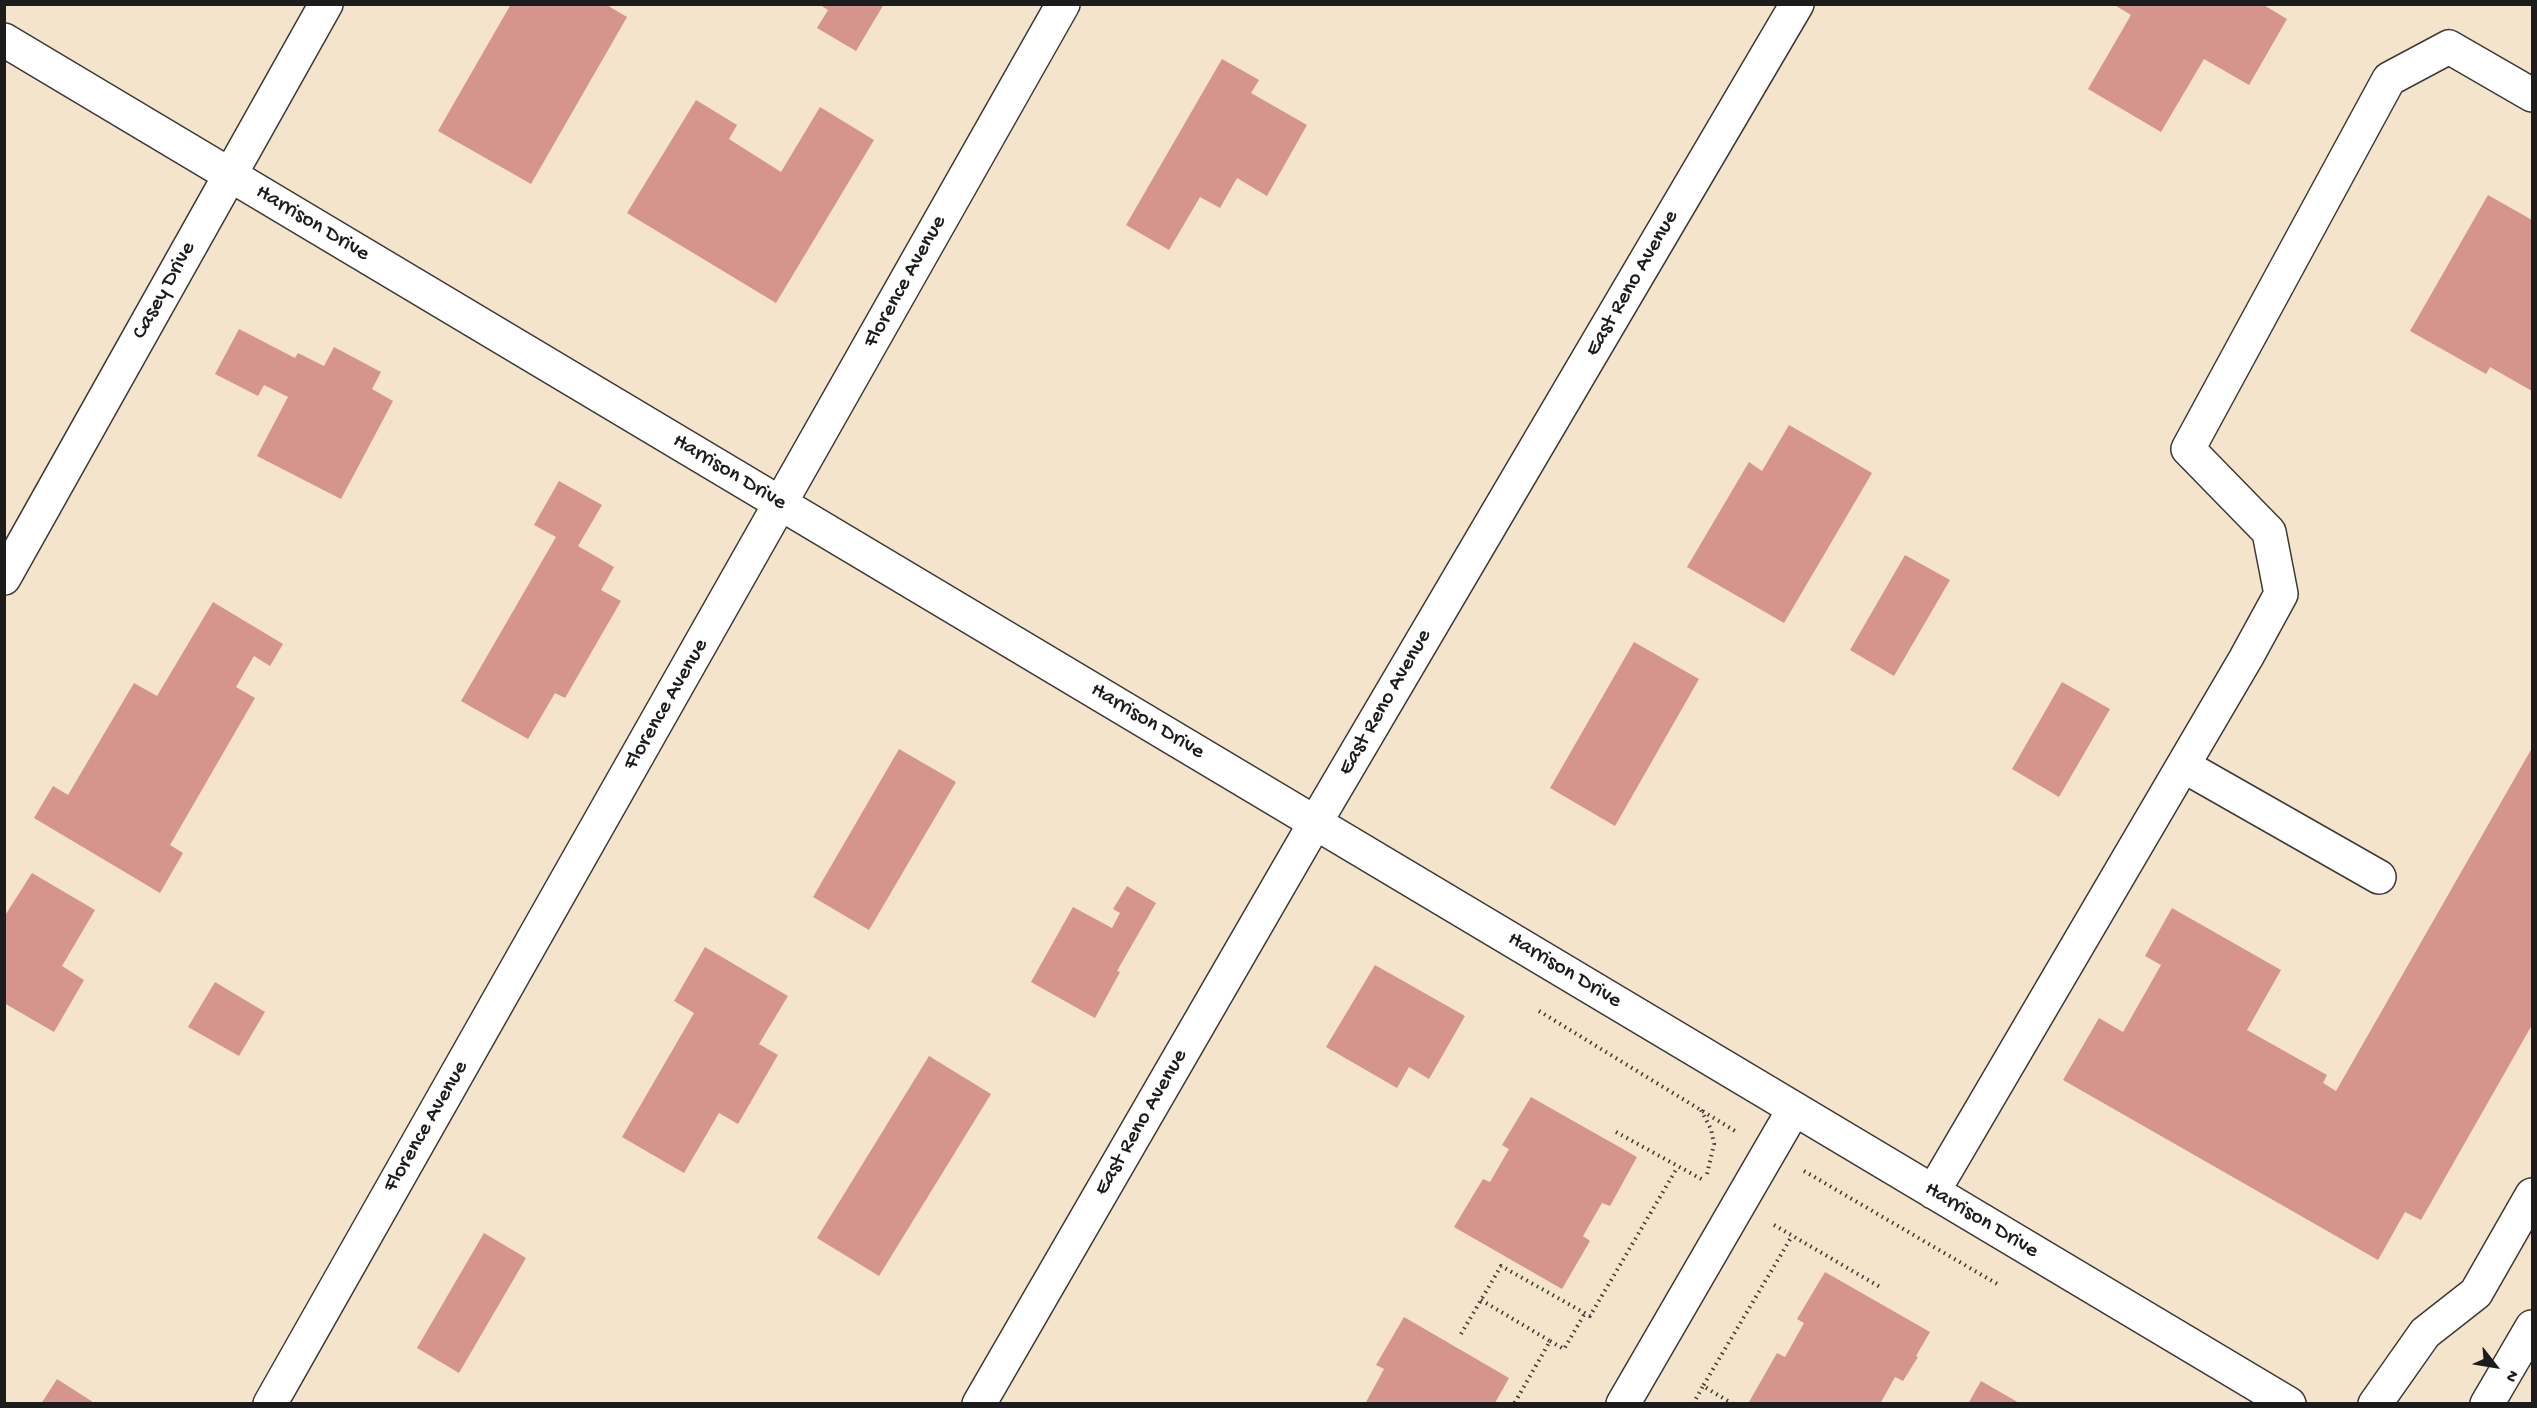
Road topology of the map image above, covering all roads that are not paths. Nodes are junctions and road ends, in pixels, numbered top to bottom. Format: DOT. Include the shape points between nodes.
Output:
graph roads {
  1 [pos="326,4"];
  2 [pos="1062,4"];
  3 [pos="1797,4"];
  4 [pos="4,40"];
  5 [pos="2532,95"];
  6 [pos="230,174"];
  7 [pos="781,504"];
  8 [pos="4,578"];
  9 [pos="2184,766"];
  10 [pos="1315,823"];
  11 [pos="2379,877"];
  12 [pos="1794,1109"];
  13 [pos="1932,1192"];
  14 [pos="2532,1196"];
  15 [pos="2532,1327"];
  16 [pos="270,1404"];
  17 [pos="979,1404"];
  18 [pos="1623,1404"];
  19 [pos="2289,1404"];
  20 [pos="2375,1404"];
  21 [pos="2487,1404"];
  1 -- 6 [label="street, Casey Drive"];
  2 -- 7 [label="street, Florence Avenue"];
  3 -- 10 [label="street, East Reno Avenue"];
  4 -- 6 [label="street, Harrison Drive"];
  5 -- 9 [label="street" via="2449,47 2389,80 2188,449 2270,532 2281,594"];
  6 -- 7 [label="street, Harrison Drive"];
  6 -- 8 [label="street, Casey Drive"];
  7 -- 10 [label="street, Harrison Drive"];
  7 -- 16 [label="street, Florence Avenue"];
  9 -- 11 [label="street"];
  9 -- 13 [label="street"];
  10 -- 12 [label="street, Harrison Drive"];
  10 -- 17 [label="street, East Reno Avenue"];
  12 -- 13 [label="street, Harrison Drive"];
  12 -- 18 [label="street"];
  13 -- 19 [label="street, Harrison Drive"];
  14 -- 20 [label="street" via="2476,1293 2425,1333"];
  15 -- 21 [label="street"];
}
